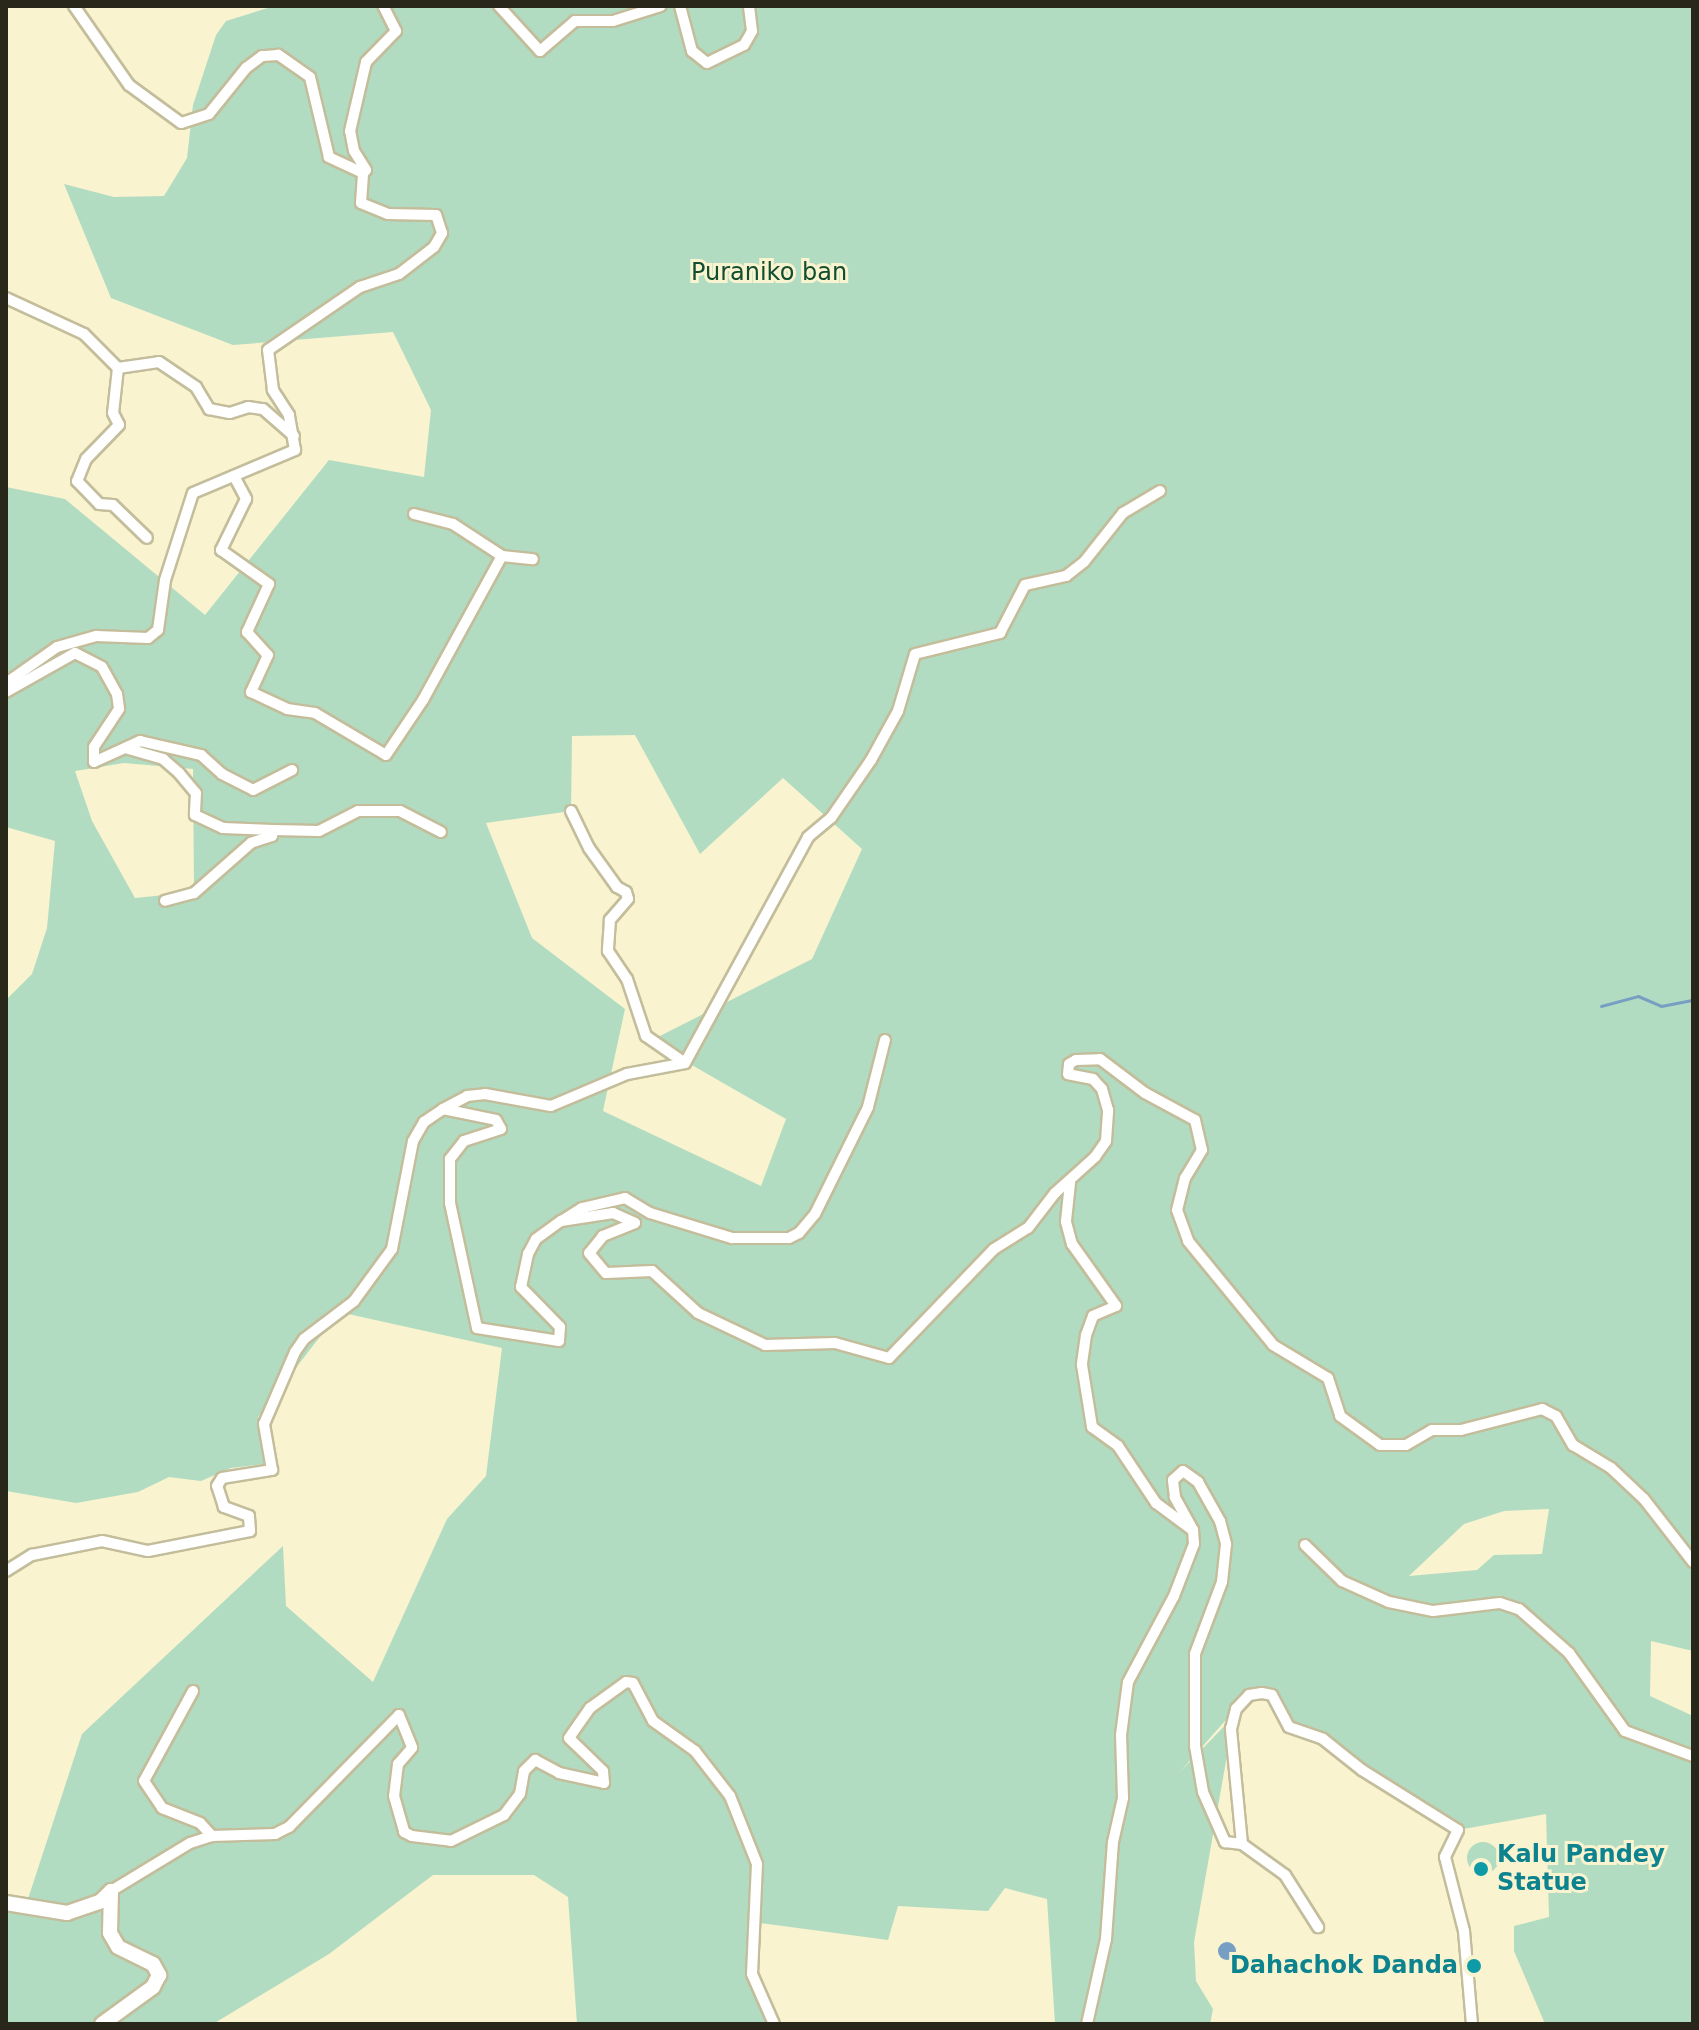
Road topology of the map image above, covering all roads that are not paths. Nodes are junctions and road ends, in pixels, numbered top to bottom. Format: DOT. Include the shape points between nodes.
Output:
graph roads {
  1 [pos="74,6"];
  2 [pos="383,6"];
  3 [pos="499,6"];
  4 [pos="661,6"];
  5 [pos="680,6"];
  6 [pos="749,6"];
  7 [pos="363,173"];
  8 [pos="6,298"];
  9 [pos="118,368"];
  10 [pos="296,438"];
  11 [pos="234,476"];
  12 [pos="1160,491"];
  13 [pos="414,514"];
  14 [pos="147,538"];
  15 [pos="502,556"];
  16 [pos="533,559"];
  17 [pos="6,683"];
  18 [pos="6,692"];
  19 [pos="125,748"];
  20 [pos="292,770"];
  21 [pos="571,811"];
  22 [pos="273,830"];
  23 [pos="441,832"];
  24 [pos="165,901"];
  25 [pos="885,1040"];
  26 [pos="685,1063"];
  27 [pos="443,1109"];
  28 [pos="1070,1183"];
  29 [pos="561,1221"];
  30 [pos="1193,1530"];
  31 [pos="1305,1545"];
  32 [pos="1693,1562"];
  33 [pos="6,1571"];
  34 [pos="193,1691"];
  35 [pos="1693,1756"];
  36 [pos="212,1836"];
  37 [pos="1242,1844"];
  38 [pos="111,1891"];
  39 [pos="6,1903"];
  40 [pos="1318,1927"];
  41 [pos="102,2024"];
  42 [pos="774,2024"];
  43 [pos="1087,2024"];
  44 [pos="1472,2024"];
  1 -- 7 [label="street" via="129,85 181,123 209,114 246,68 262,56 278,55 310,77 329,157"];
  2 -- 7 [label="street" via="396,31 366,62 350,131"];
  3 -- 4 [label="street" via="540,51 575,21 613,21"];
  5 -- 6 [label="street" via="692,51 707,63 744,45 752,31"];
  7 -- 10 [label="street" via="361,203 388,214 436,215 442,233 434,247 399,274 360,287 268,350 273,390"];
  8 -- 9 [label="street" via="84,334"];
  9 -- 10 [label="street" via="159,362 196,387 209,409 263,409"];
  9 -- 14 [label="street" via="113,413 119,425 86,459 77,481 99,504 113,505"];
  10 -- 11 [label="street" via="295,450"];
  11 -- 15 [label="street" via="246,499 221,550 269,584 247,632 268,655 251,692 287,709 315,713 386,755 423,700"];
  11 -- 17 [label="street" via="193,493 187,501 165,580 158,630 148,638 96,636 57,647"];
  12 -- 26 [label="street" via="1123,513 1066,576 1025,585 1000,633 915,654 898,711 871,760 831,818 808,837"];
  13 -- 15 [label="street" via="453,524"];
  15 -- 16 [label="street"];
  18 -- 19 [label="street" via="75,653 102,667 117,694 119,709 94,747 94,762"];
  19 -- 20 [label="street" via="140,741 201,755 216,763 222,774 253,790"];
  19 -- 22 [label="street" via="163,759 179,773 196,793 195,815 223,828"];
  21 -- 26 [label="street" via="589,848 626,892 628,899 610,920 608,951 627,979 646,1036"];
  22 -- 23 [label="street" via="319,831 358,811 400,811"];
  22 -- 24 [label="street" via="272,836 251,843 194,893"];
  25 -- 29 [label="street" via="868,1107 815,1214 799,1233 789,1238 732,1238 650,1213 625,1198 582,1208"];
  26 -- 27 [label="street" via="627,1074 551,1106 485,1094 467,1096"];
  27 -- 29 [label="street" via="496,1120 501,1129 464,1141 450,1159 452,1211 477,1328 559,1341 560,1327 531,1301 519,1278 536,1239"];
  27 -- 33 [label="street" via="424,1122 413,1141 392,1249 354,1301 295,1352 264,1424 272,1470 222,1478 217,1486 224,1507 249,1516 250,1531 148,1551 102,1541 32,1555"];
  28 -- 29 [label="street" via="1055,1193 1028,1228 994,1249 889,1358 835,1343 765,1345 742,1331 720,1327 652,1271 606,1273 591,1260 589,1253 603,1236 631,1228 633,1218 613,1213"];
  28 -- 30 [label="street" via="1066,1222 1072,1244 1116,1306 1093,1316 1086,1335 1082,1365 1092,1427 1118,1446 1156,1503"];
  28 -- 32 [label="street" via="1106,1141 1108,1110 1102,1089 1093,1079 1068,1074 1069,1064 1100,1059 1145,1093 1195,1120 1202,1150 1185,1178 1177,1210 1188,1241 1273,1345 1328,1378 1340,1416 1380,1445 1406,1445 1432,1430 1461,1430 1542,1409 1556,1416 1573,1445 1611,1468 1644,1499"];
  30 -- 37 [label="street" via="1175,1497 1173,1480 1183,1471 1198,1482 1224,1532 1222,1582 1195,1654 1195,1746 1214,1826 1225,1842"];
  30 -- 43 [label="street" via="1194,1544 1174,1596 1128,1682 1121,1735 1123,1798 1113,1842 1106,1939"];
  31 -- 35 [label="street" via="1342,1581 1389,1602 1433,1611 1500,1603 1519,1609 1569,1653 1625,1731"];
  34 -- 36 [label="street" via="144,1781 162,1808 200,1823"];
  36 -- 38 [label="street"];
  36 -- 42 [label="street" via="275,1834 289,1827 399,1715 412,1748 395,1776 394,1796 404,1832 431,1842 451,1841 504,1815 520,1794 524,1771 535,1760 567,1776 604,1783 603,1771 569,1738 590,1708 626,1682 633,1683 653,1721 695,1751 730,1796 757,1864 752,1974"];
  37 -- 40 [label="street" via="1285,1875"];
  37 -- 44 [label="street" via="1231,1729 1236,1709 1249,1695 1262,1693 1272,1695 1289,1727 1323,1739 1458,1830 1445,1857 1464,1931"];
  38 -- 39 [label="street" via="101,1901 67,1913"];
  38 -- 41 [label="street" via="110,1933 118,1947 153,1964 159,1975 153,1987"];
}
